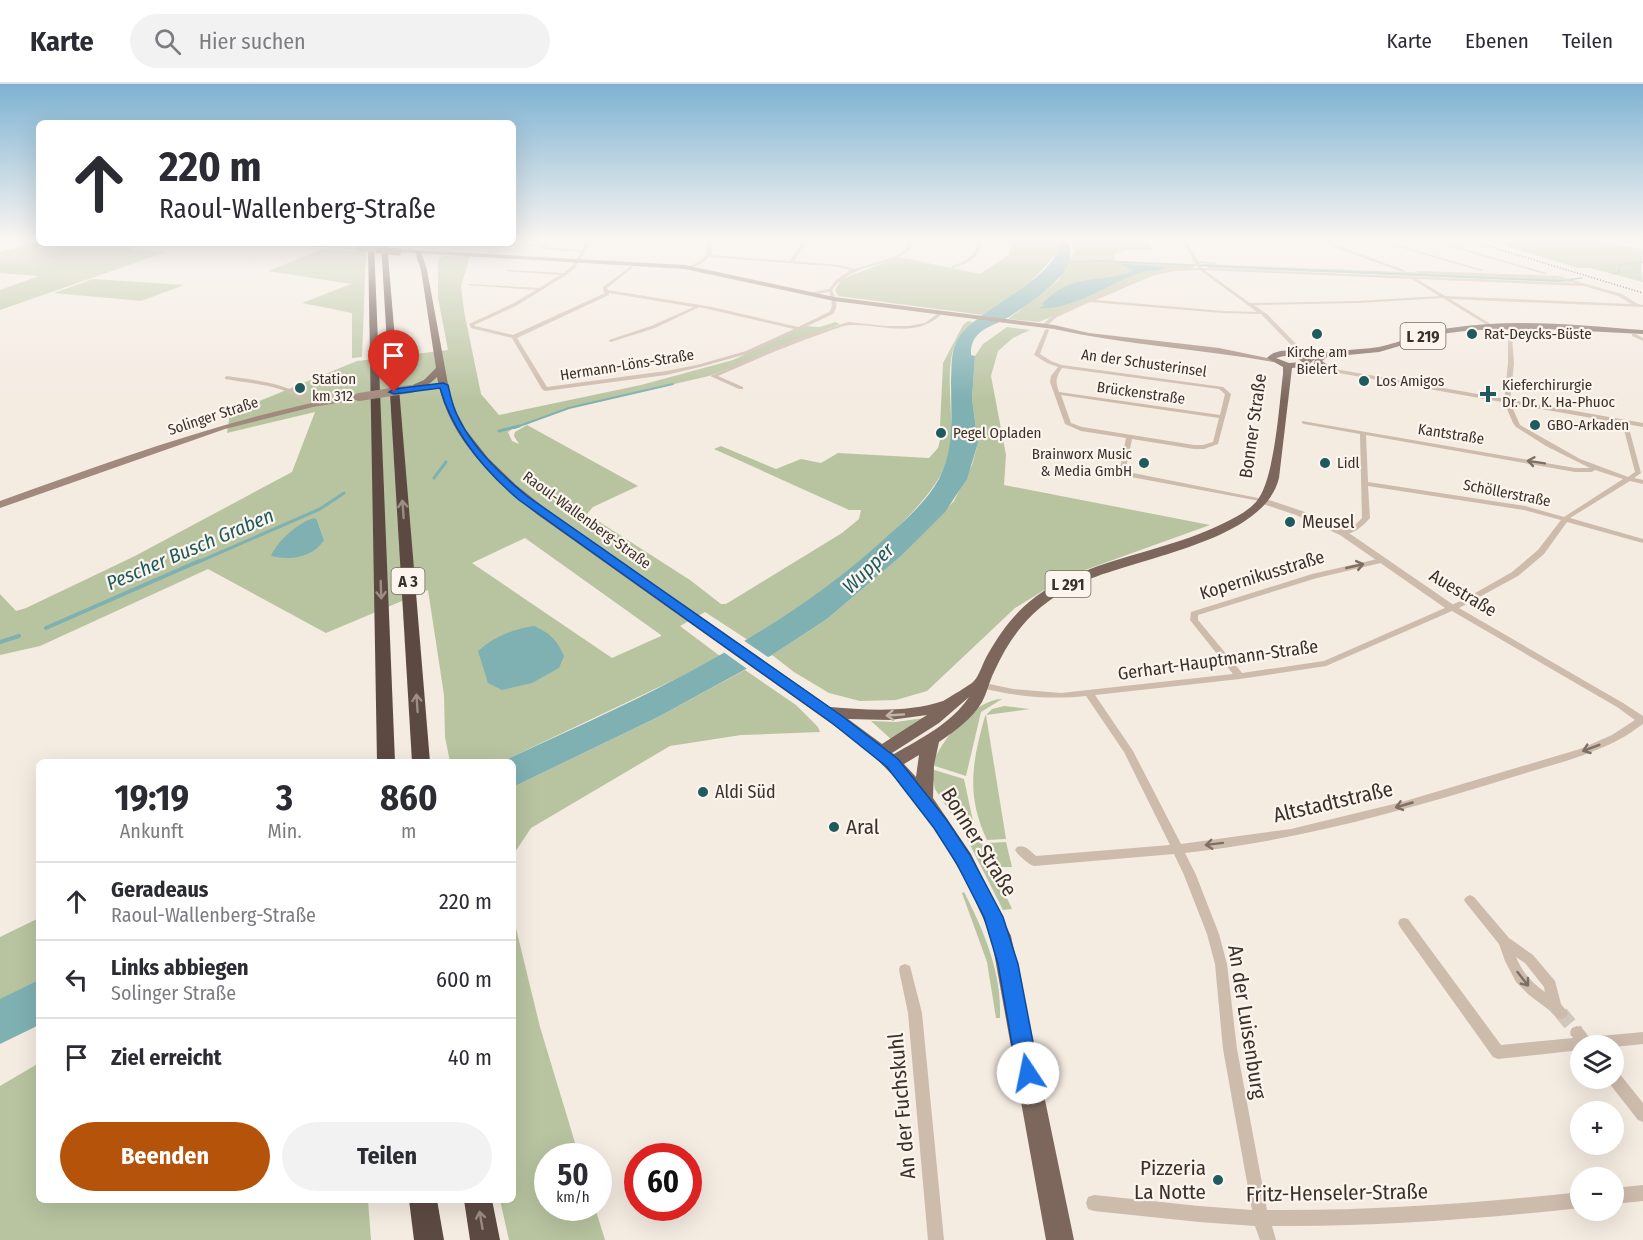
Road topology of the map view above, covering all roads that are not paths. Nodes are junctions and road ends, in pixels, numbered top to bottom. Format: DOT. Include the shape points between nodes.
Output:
graph roads {
  1 [pos="381,293"];
  2 [pos="384,293"];
  3 [pos="428,293"];
  4 [pos="535,293"];
  5 [pos="606,293"];
  6 [pos="617,293"];
  7 [pos="805,293"];
  8 [pos="815,293"];
  9 [pos="831,293"];
  10 [pos="1110,293"];
  11 [pos="1232,293"];
  12 [pos="1436,293"];
  13 [pos="1613,293"];
  14 [pos="810,294"];
  15 [pos="1443,297"];
  16 [pos="834,298"];
  17 [pos="1089,302"];
  18 [pos="1249,304"];
  19 [pos="1636,305"];
  20 [pos="699,306"];
  21 [pos="1643,306"];
  22 [pos="1259,313"];
  23 [pos="941,314"];
  24 [pos="1495,327"];
  25 [pos="798,328"];
  26 [pos="1045,328"];
  27 [pos="1639,332"];
  28 [pos="514,337"];
  29 [pos="1643,340"];
  30 [pos="611,341"];
  31 [pos="1351,352"];
  32 [pos="1324,355"];
  33 [pos="1274,357"];
  34 [pos="1300,359"];
  35 [pos="1288,365"];
  36 [pos="1061,366"];
  37 [pos="441,368"];
  38 [pos="1329,369"];
  39 [pos="1350,375"];
  40 [pos="227,378"];
  41 [pos="443,385"];
  42 [pos="741,388"];
  43 [pos="411,389"];
  44 [pos="1057,393"];
  45 [pos="307,402"];
  46 [pos="1507,402"];
  47 [pos="1222,417"];
  48 [pos="1304,422"];
  49 [pos="1625,423"];
  50 [pos="1643,425"];
  51 [pos="1363,434"];
  52 [pos="1129,437"];
  53 [pos="1594,469"];
  54 [pos="1629,480"];
  55 [pos="1643,482"];
  56 [pos="1364,483"];
  57 [pos="1263,501"];
  58 [pos="0,504"];
  59 [pos="1566,518"];
  60 [pos="1343,533"];
  61 [pos="1643,541"];
  62 [pos="1382,560"];
  63 [pos="1452,608"];
  64 [pos="1240,676"];
  65 [pos="980,685"];
  66 [pos="1089,694"];
  67 [pos="952,704"];
  68 [pos="825,712"];
  69 [pos="1643,721"];
  70 [pos="931,739"];
  71 [pos="887,757"];
  72 [pos="386,759"];
  73 [pos="421,759"];
  74 [pos="924,802"];
  75 [pos="1178,849"];
  76 [pos="1021,850"];
  77 [pos="1470,900"];
  78 [pos="1404,923"];
  79 [pos="905,970"];
  80 [pos="1558,1009"];
  81 [pos="1643,1038"];
  82 [pos="1624,1039"];
  83 [pos="1570,1042"];
  84 [pos="1623,1089"];
  85 [pos="1643,1115"];
  86 [pos="1643,1193"];
  87 [pos="1624,1195"];
  88 [pos="1570,1201"];
  89 [pos="423,1203"];
  90 [pos="479,1203"];
  91 [pos="1094,1203"];
  92 [pos="1261,1218"];
  93 [pos="429,1240"];
  94 [pos="485,1240"];
  95 [pos="936,1240"];
  96 [pos="1060,1240"];
  97 [pos="1268,1240"];
  1 -- 72 [label="highway, A 3, one-way"];
  73 -- 2 [label="highway, A 3, one-way"];
  3 -- 37 [label="main road, Raoul-Wallenberg-Straße"];
  4 -- 28 [label="street" via="471,324"];
  5 -- 28 [label="street"];
  6 -- 20 [label="street"];
  7 -- 14 [label="main road, L 219"];
  8 -- 14 [label="street"];
  9 -- 16 [label="street"];
  10 -- 17 [label="street"];
  11 -- 18 [label="street"];
  12 -- 15 [label="street"];
  13 -- 19 [label="street"];
  14 -- 16 [label="main road, L 219"];
  15 -- 18 [label="street"];
  15 -- 19 [label="street"];
  15 -- 24 [label="street"];
  16 -- 23 [label="main road, L 219"];
  16 -- 25 [label="street, Hermann-Löns-Straße" via="831,313"];
  17 -- 22 [label="street"];
  17 -- 26 [label="street" via="1050,318"];
  18 -- 22 [label="street"];
  19 -- 21 [label="street"];
  20 -- 25 [label="street"];
  20 -- 30 [label="street"];
  22 -- 34 [label="street" via="1296,347"];
  23 -- 26 [label="main road, L 219"];
  23 -- 42 [label="street" via="926,324 909,327 850,323 787,344 713,376"];
  24 -- 27 [label="main road, L 219"];
  24 -- 31 [label="main road, L 219" via="1449,330 1388,347"];
  24 -- 46 [label="street" via="1510,337"];
  25 -- 28 [label="street, Hermann-Löns-Straße" via="748,352 698,366 544,389"];
  26 -- 33 [label="main road, L 219"];
  26 -- 36 [label="street" via="1037,355"];
  27 -- 29 [label="street"];
  31 -- 32 [label="main road, L 219"];
  31 -- 34 [label="main road, L 219"];
  32 -- 34 [label="main road, L 219"];
  32 -- 38 [label="main road" via="1317,362"];
  33 -- 34 [label="main road, L 219"];
  33 -- 35 [label="main road, L 219"];
  34 -- 35 [label="main road, L 219"];
  34 -- 38 [label="street"];
  34 -- 39 [label="street"];
  35 -- 57 [label="main road, Bonner Straße" via="1276,463"];
  36 -- 44 [label="street" via="1053,382"];
  36 -- 47 [label="street, An der Schusterinsel" via="1215,386 1228,394"];
  37 -- 41 [label="main road, Raoul-Wallenberg-Straße"];
  37 -- 43 [label="main road" via="427,382"];
  38 -- 39 [label="street"];
  39 -- 46 [label="street"];
  40 -- 45 [label="street" via="300,394"];
  41 -- 43 [label="main road, Solinger Straße"];
  41 -- 68 [label="main road, Raoul-Wallenberg-Straße" via="457,425 505,483"];
  43 -- 58 [label="main road, Solinger Straße, bridge" via="276,412 228,425"];
  44 -- 47 [label="street, Brückenstraße"];
  44 -- 52 [label="street" via="1068,424"];
  46 -- 49 [label="street"];
  46 -- 53 [label="street" via="1518,426"];
  47 -- 52 [label="street, An der Schusterinsel" via="1216,442 1211,446"];
  48 -- 51 [label="street, Kantstraße"];
  49 -- 50 [label="street"];
  49 -- 54 [label="street" via="1638,473"];
  53 -- 51 [label="street, Kantstraße, one-way" via="1575,470"];
  51 -- 56 [label="street, Kopernikusstraße"];
  52 -- 57 [label="street" via="1123,469 1131,476"];
  53 -- 54 [label="street"];
  54 -- 55 [label="street"];
  54 -- 59 [label="street, Gerhart-Hauptmann-Straße"];
  56 -- 59 [label="street, Schöllerstraße"];
  56 -- 60 [label="street, Kopernikusstraße" via="1366,518 1358,527"];
  57 -- 60 [label="street, Auestraße"];
  57 -- 65 [label="main road, Bonner Straße / L 291" via="1235,523 1088,574 1054,592 1027,610 1009,631"];
  59 -- 61 [label="street, Schöllerstraße"];
  59 -- 63 [label="street, Gerhart-Hauptmann-Straße" via="1534,560"];
  60 -- 62 [label="street, Auestraße"];
  62 -- 63 [label="street, Auestraße"];
  64 -- 62 [label="street, Kopernikusstraße, one-way" via="1193,615 1315,576"];
  63 -- 64 [label="street, Gerhart-Hauptmann-Straße" via="1326,663"];
  63 -- 69 [label="street, Auestraße"];
  64 -- 66 [label="street, Gerhart-Hauptmann-Straße"];
  65 -- 66 [label="street, Gerhart-Hauptmann-Straße" via="1048,696"];
  65 -- 67 [label="main road, Bonner Straße / L 291"];
  65 -- 70 [label="main road, Bonner Straße / L 291" via="976,700"];
  66 -- 75 [label="street, An der Luisenburg" via="1128,751"];
  67 -- 68 [label="main road, one-way" via="889,716"];
  67 -- 71 [label="main road, Bonner Straße / L 291"];
  68 -- 71 [label="main road, Bonner Straße"];
  69 -- 75 [label="street, Altstadtstraße, one-way" via="1584,751 1379,813 1282,835"];
  70 -- 71 [label="main road, Bonner Straße / L 291"];
  70 -- 74 [label="main road" via="925,765"];
  71 -- 74 [label="main road, Bonner Straße"];
  74 -- 96 [label="main road, Bonner Straße" via="964,860 1001,936"];
  75 -- 76 [label="street, Altstadtstraße" via="1034,861"];
  75 -- 92 [label="street, An der Luisenburg" via="1213,934 1221,964 1230,1049"];
  77 -- 80 [label="street" via="1505,942 1509,962 1529,987"];
  78 -- 83 [label="street" via="1498,1052"];
  79 -- 95 [label="street, An der Fuchskuhl" via="915,1013"];
  81 -- 82 [label="street"];
  84 -- 85 [label="street"];
  86 -- 87 [label="street"];
  88 -- 92 [label="street, Fritz-Henseler-Straße" via="1489,1210"];
  89 -- 93 [label="highway"];
  94 -- 90 [label="highway, one-way"];
  91 -- 92 [label="street, Fritz-Henseler-Straße"];
  92 -- 97 [label="street, An der Luisenburg"];
}
